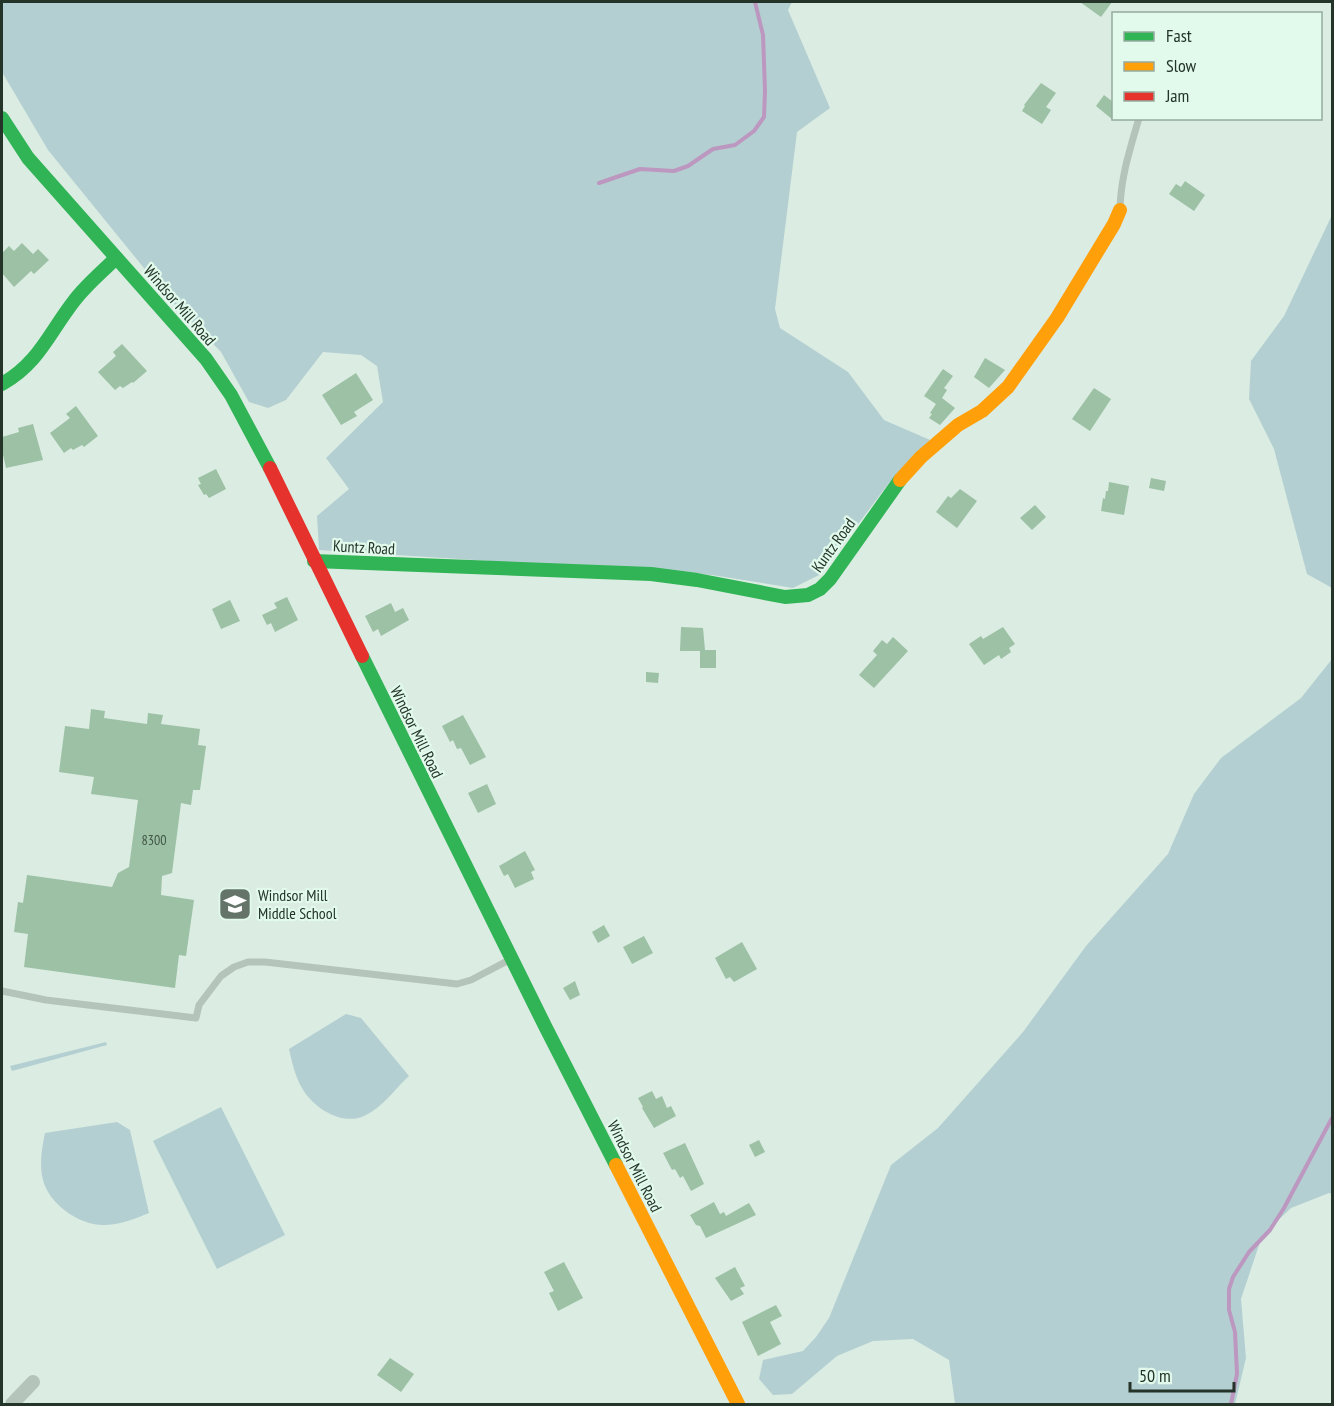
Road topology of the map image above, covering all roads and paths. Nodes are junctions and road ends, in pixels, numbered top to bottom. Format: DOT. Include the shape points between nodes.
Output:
graph roads {
  1 [pos="2,118"];
  2 [pos="1138,120"];
  3 [pos="1120,210"];
  4 [pos="116,258"];
  5 [pos="2,384"];
  6 [pos="314,561"];
  7 [pos="512,959"];
  8 [pos="2,991"];
  9 [pos="33,1382"];
  10 [pos="12,1404"];
  11 [pos="738,1404"];
  1 -- 4 [label="main road, Windsor Mill Road" via="28,158"];
  2 -- 3 [label="lane" via="1125,164"];
  3 -- 6 [label="main road, Kuntz Road" via="1057,318 1008,387 905,473 831,579 812,594 782,597 651,574"];
  4 -- 5 [label="main road" via="71,305 33,361 22,373"];
  4 -- 6 [label="main road, Windsor Mill Road" via="206,359 231,395"];
  6 -- 7 [label="main road, Windsor Mill Road"];
  7 -- 8 [label="lane" via="457,984 248,962 221,976 198,1005 196,1018"];
  7 -- 11 [label="main road, Windsor Mill Road"];
  9 -- 10 [label="street"];
}
